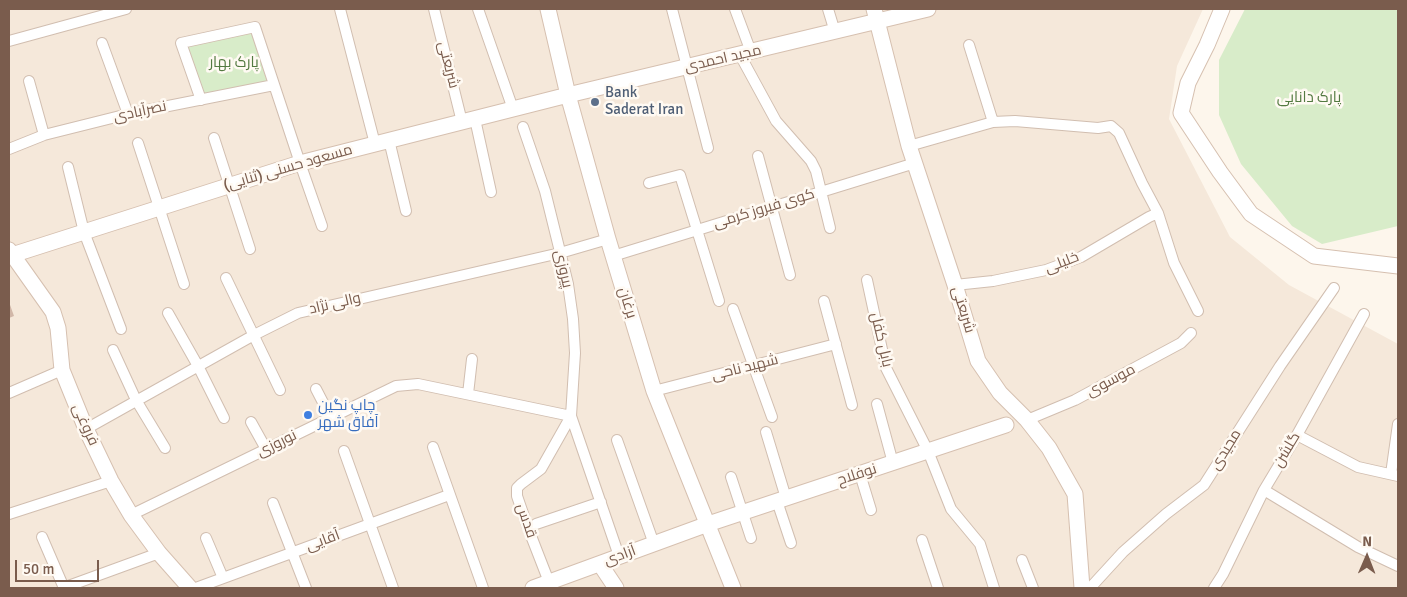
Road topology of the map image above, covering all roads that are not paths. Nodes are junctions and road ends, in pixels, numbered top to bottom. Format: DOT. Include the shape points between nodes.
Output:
graph roads {
  1 [pos="126,9"];
  2 [pos="340,9"];
  3 [pos="434,9"];
  4 [pos="478,9"];
  5 [pos="548,9"];
  6 [pos="672,9"];
  7 [pos="735,9"];
  8 [pos="828,9"];
  9 [pos="928,9"];
  10 [pos="1222,9"];
  11 [pos="876,15"];
  12 [pos="835,32"];
  13 [pos="9,41"];
  14 [pos="102,44"];
  15 [pos="969,44"];
  16 [pos="746,53"];
  17 [pos="687,67"];
  18 [pos="30,81"];
  19 [pos="274,85"];
  20 [pos="568,95"];
  21 [pos="201,100"];
  22 [pos="514,109"];
  23 [pos="128,114"];
  24 [pos="468,120"];
  25 [pos="993,122"];
  26 [pos="523,127"];
  27 [pos="44,135"];
  28 [pos="214,138"];
  29 [pos="382,142"];
  30 [pos="138,143"];
  31 [pos="910,146"];
  32 [pos="708,148"];
  33 [pos="9,149"];
  34 [pos="758,156"];
  35 [pos="300,163"];
  36 [pos="915,163"];
  37 [pos="68,167"];
  38 [pos="649,183"];
  39 [pos="230,185"];
  40 [pos="491,192"];
  41 [pos="821,192"];
  42 [pos="771,207"];
  43 [pos="160,208"];
  44 [pos="406,211"];
  45 [pos="1158,213"];
  46 [pos="322,226"];
  47 [pos="830,228"];
  48 [pos="696,231"];
  49 [pos="84,232"];
  50 [pos="608,239"];
  51 [pos="250,249"];
  52 [pos="10,252"];
  53 [pos="560,253"];
  54 [pos="613,256"];
  55 [pos="1398,266"];
  56 [pos="790,275"];
  57 [pos="226,278"];
  58 [pos="867,280"];
  59 [pos="184,284"];
  60 [pos="955,285"];
  61 [pos="1334,288"];
  62 [pos="719,301"];
  63 [pos="824,301"];
  64 [pos="732,309"];
  65 [pos="1198,311"];
  66 [pos="168,313"];
  67 [pos="1364,314"];
  68 [pos="121,329"];
  69 [pos="1191,333"];
  70 [pos="254,335"];
  71 [pos="836,344"];
  72 [pos="113,350"];
  73 [pos="472,359"];
  74 [pos="198,366"];
  75 [pos="753,366"];
  76 [pos="62,370"];
  77 [pos="316,389"];
  78 [pos="280,390"];
  79 [pos="654,391"];
  80 [pos="9,393"];
  81 [pos="468,394"];
  82 [pos="136,400"];
  83 [pos="877,404"];
  84 [pos="852,405"];
  85 [pos="571,416"];
  86 [pos="772,417"];
  87 [pos="224,418"];
  88 [pos="331,418"];
  89 [pos="1027,420"];
  90 [pos="251,422"];
  91 [pos="1398,424"];
  92 [pos="1006,425"];
  93 [pos="86,429"];
  94 [pos="766,432"];
  95 [pos="1297,434"];
  96 [pos="617,440"];
  97 [pos="433,447"];
  98 [pos="165,448"];
  99 [pos="266,449"];
  100 [pos="344,451"];
  101 [pos="928,451"];
  102 [pos="893,463"];
  103 [pos="860,474"];
  104 [pos="1395,475"];
  105 [pos="731,477"];
  106 [pos="111,481"];
  107 [pos="1264,490"];
  108 [pos="450,495"];
  109 [pos="781,500"];
  110 [pos="601,502"];
  111 [pos="273,503"];
  112 [pos="870,510"];
  113 [pos="742,513"];
  114 [pos="9,514"];
  115 [pos="131,515"];
  116 [pos="370,524"];
  117 [pos="536,524"];
  118 [pos="708,524"];
  119 [pos="42,537"];
  120 [pos="206,538"];
  121 [pos="751,538"];
  122 [pos="922,540"];
  123 [pos="791,543"];
  124 [pos="654,544"];
  125 [pos="159,552"];
  126 [pos="292,553"];
  127 [pos="620,556"];
  128 [pos="1022,560"];
  129 [pos="600,564"];
  130 [pos="1398,566"];
  131 [pos="223,578"];
  132 [pos="549,582"];
  133 [pos="1219,586"];
  134 [pos="1029,587"];
  135 [pos="64,588"];
  136 [pos="190,588"];
  137 [pos="196,588"];
  138 [pos="306,588"];
  139 [pos="393,588"];
  140 [pos="482,588"];
  141 [pos="532,588"];
  142 [pos="616,588"];
  143 [pos="733,588"];
  144 [pos="938,588"];
  145 [pos="994,588"];
  146 [pos="1082,588"];
  147 [pos="1090,588"];
  1 -- 13 [label="street"];
  2 -- 29 [label="street"];
  3 -- 24 [label="street, شریعتی"];
  4 -- 22 [label="street"];
  5 -- 20 [label="street, برغان"];
  6 -- 17 [label="street"];
  7 -- 16 [label="street"];
  8 -- 12 [label="street"];
  9 -- 11 [label="street, مجید احمدی"];
  10 -- 55 [label="street" via="1188,83 1180,113 1220,172 1251,214 1314,256"];
  11 -- 12 [label="street, مجید احمدی"];
  11 -- 31 [label="street, شریعتی"];
  12 -- 16 [label="street, مجید احمدی"];
  14 -- 23 [label="street"];
  15 -- 25 [label="street"];
  16 -- 17 [label="street, مجید احمدی"];
  16 -- 41 [label="street" via="776,121 811,161"];
  17 -- 20 [label="street, مجید احمدی"];
  17 -- 32 [label="street"];
  18 -- 27 [label="street"];
  19 -- 21 [label="street, نصرآبادی"];
  19 -- 21 [label="street" via="255,27 180,43"];
  19 -- 35 [label="street"];
  20 -- 22 [label="street, مسعود حسنی (ثنایی)"];
  20 -- 50 [label="street, برغان"];
  21 -- 23 [label="street, نصرآبادی"];
  22 -- 24 [label="street, مسعود حسنی (ثنایی)"];
  23 -- 27 [label="street, نصرآبادی"];
  24 -- 29 [label="street, مسعود حسنی (ثنایی)"];
  24 -- 40 [label="street, شریعتی"];
  25 -- 31 [label="street"];
  25 -- 45 [label="street" via="1111,126 1119,133"];
  26 -- 53 [label="street, پیروزی" via="545,191"];
  27 -- 33 [label="street, نصرآبادی"];
  28 -- 39 [label="street"];
  29 -- 35 [label="street, مسعود حسنی (ثنایی)"];
  29 -- 44 [label="street"];
  30 -- 43 [label="street"];
  31 -- 36 [label="street, شریعتی"];
  34 -- 42 [label="street"];
  35 -- 39 [label="street, مسعود حسنی (ثنایی)"];
  35 -- 46 [label="street"];
  36 -- 41 [label="street, کوی فیروز کرمی"];
  36 -- 60 [label="street, شریعتی"];
  37 -- 49 [label="street"];
  38 -- 48 [label="street" via="680,174"];
  39 -- 43 [label="street, مسعود حسنی (ثنایی)"];
  39 -- 51 [label="street"];
  41 -- 42 [label="street, کوی فیروز کرمی"];
  41 -- 47 [label="street"];
  42 -- 48 [label="street, کوی فیروز کرمی"];
  42 -- 56 [label="street"];
  43 -- 49 [label="street, مسعود حسنی (ثنایی)"];
  43 -- 59 [label="street"];
  45 -- 60 [label="street, خلیلی" via="1081,257 1046,270"];
  45 -- 65 [label="street" via="1174,263"];
  48 -- 54 [label="street, کوی فیروز کرمی"];
  48 -- 62 [label="street"];
  49 -- 52 [label="street, مسعود حسنی (ثنایی)"];
  49 -- 68 [label="street"];
  50 -- 53 [label="street, والی نژاد"];
  50 -- 54 [label="street, برغان"];
  52 -- 76 [label="street, فروغی" via="53,312"];
  53 -- 70 [label="street, والی نژاد" via="298,313"];
  53 -- 85 [label="street, پیروزی" via="573,319 575,354"];
  54 -- 79 [label="street, برغان"];
  57 -- 70 [label="street"];
  58 -- 101 [label="street, بابل کفل" via="886,368"];
  60 -- 89 [label="street, شریعتی" via="978,361 1000,393"];
  61 -- 147 [label="street, مجیدی" via="1204,485 1123,552"];
  63 -- 71 [label="street"];
  64 -- 75 [label="street"];
  66 -- 74 [label="street"];
  67 -- 95 [label="street, گلشن"];
  69 -- 89 [label="street, موسوی" via="1181,343 1083,396"];
  70 -- 74 [label="street, والی نژاد"];
  70 -- 78 [label="street"];
  71 -- 75 [label="street, شهید ناحی"];
  71 -- 84 [label="street"];
  72 -- 82 [label="street"];
  73 -- 81 [label="street"];
  74 -- 82 [label="street, والی نژاد"];
  74 -- 87 [label="street"];
  75 -- 79 [label="street, شهید ناحی"];
  75 -- 86 [label="street"];
  76 -- 80 [label="street"];
  76 -- 93 [label="street, فروغی"];
  77 -- 88 [label="street"];
  79 -- 118 [label="street, برغان"];
  81 -- 85 [label="street, نوروزی"];
  81 -- 88 [label="street, نوروزی" via="418,384 396,386"];
  82 -- 93 [label="street, والی نژاد"];
  82 -- 98 [label="street"];
  83 -- 102 [label="street"];
  85 -- 110 [label="street"];
  85 -- 132 [label="street, قدس" via="541,470 517,488 517,496"];
  88 -- 99 [label="street, نوروزی"];
  89 -- 146 [label="street, شریعتی" via="1049,448 1075,494"];
  90 -- 99 [label="street"];
  91 -- 104 [label="street"];
  92 -- 101 [label="street, نوفلاح"];
  93 -- 106 [label="street, فروغی"];
  94 -- 109 [label="street"];
  95 -- 104 [label="street" via="1358,466"];
  95 -- 107 [label="street, گلشن"];
  96 -- 124 [label="street"];
  97 -- 108 [label="street"];
  99 -- 115 [label="street, نوروزی"];
  100 -- 116 [label="street"];
  101 -- 102 [label="street, نوفلاح"];
  101 -- 145 [label="street, بابل کفل" via="951,509 980,544"];
  102 -- 103 [label="street, نوفلاح"];
  103 -- 109 [label="street, نوفلاح"];
  103 -- 112 [label="street"];
  105 -- 113 [label="street"];
  106 -- 114 [label="street"];
  106 -- 115 [label="street, فروغی"];
  107 -- 130 [label="street" via="1358,547"];
  107 -- 133 [label="street, گلشن"];
  108 -- 116 [label="street, آقایی"];
  108 -- 140 [label="street"];
  109 -- 113 [label="street, نوفلاح"];
  109 -- 123 [label="street"];
  110 -- 117 [label="street"];
  110 -- 127 [label="street"];
  111 -- 126 [label="street"];
  113 -- 118 [label="street, نوفلاح"];
  113 -- 121 [label="street"];
  115 -- 125 [label="street, فروغی"];
  116 -- 126 [label="street, آقایی"];
  116 -- 139 [label="street"];
  118 -- 124 [label="street, آزادی"];
  118 -- 143 [label="street, برغان"];
  119 -- 135 [label="street"];
  120 -- 131 [label="street"];
  122 -- 144 [label="street"];
  124 -- 127 [label="street, آزادی"];
  125 -- 135 [label="street"];
  125 -- 136 [label="street, فروغی"];
  126 -- 131 [label="street, آقایی"];
  126 -- 138 [label="street"];
  127 -- 129 [label="street, آزادی"];
  128 -- 134 [label="street"];
  129 -- 132 [label="street, آزادی"];
  129 -- 142 [label="street"];
  131 -- 137 [label="street, آقایی"];
  132 -- 141 [label="street, آزادی"];
}
